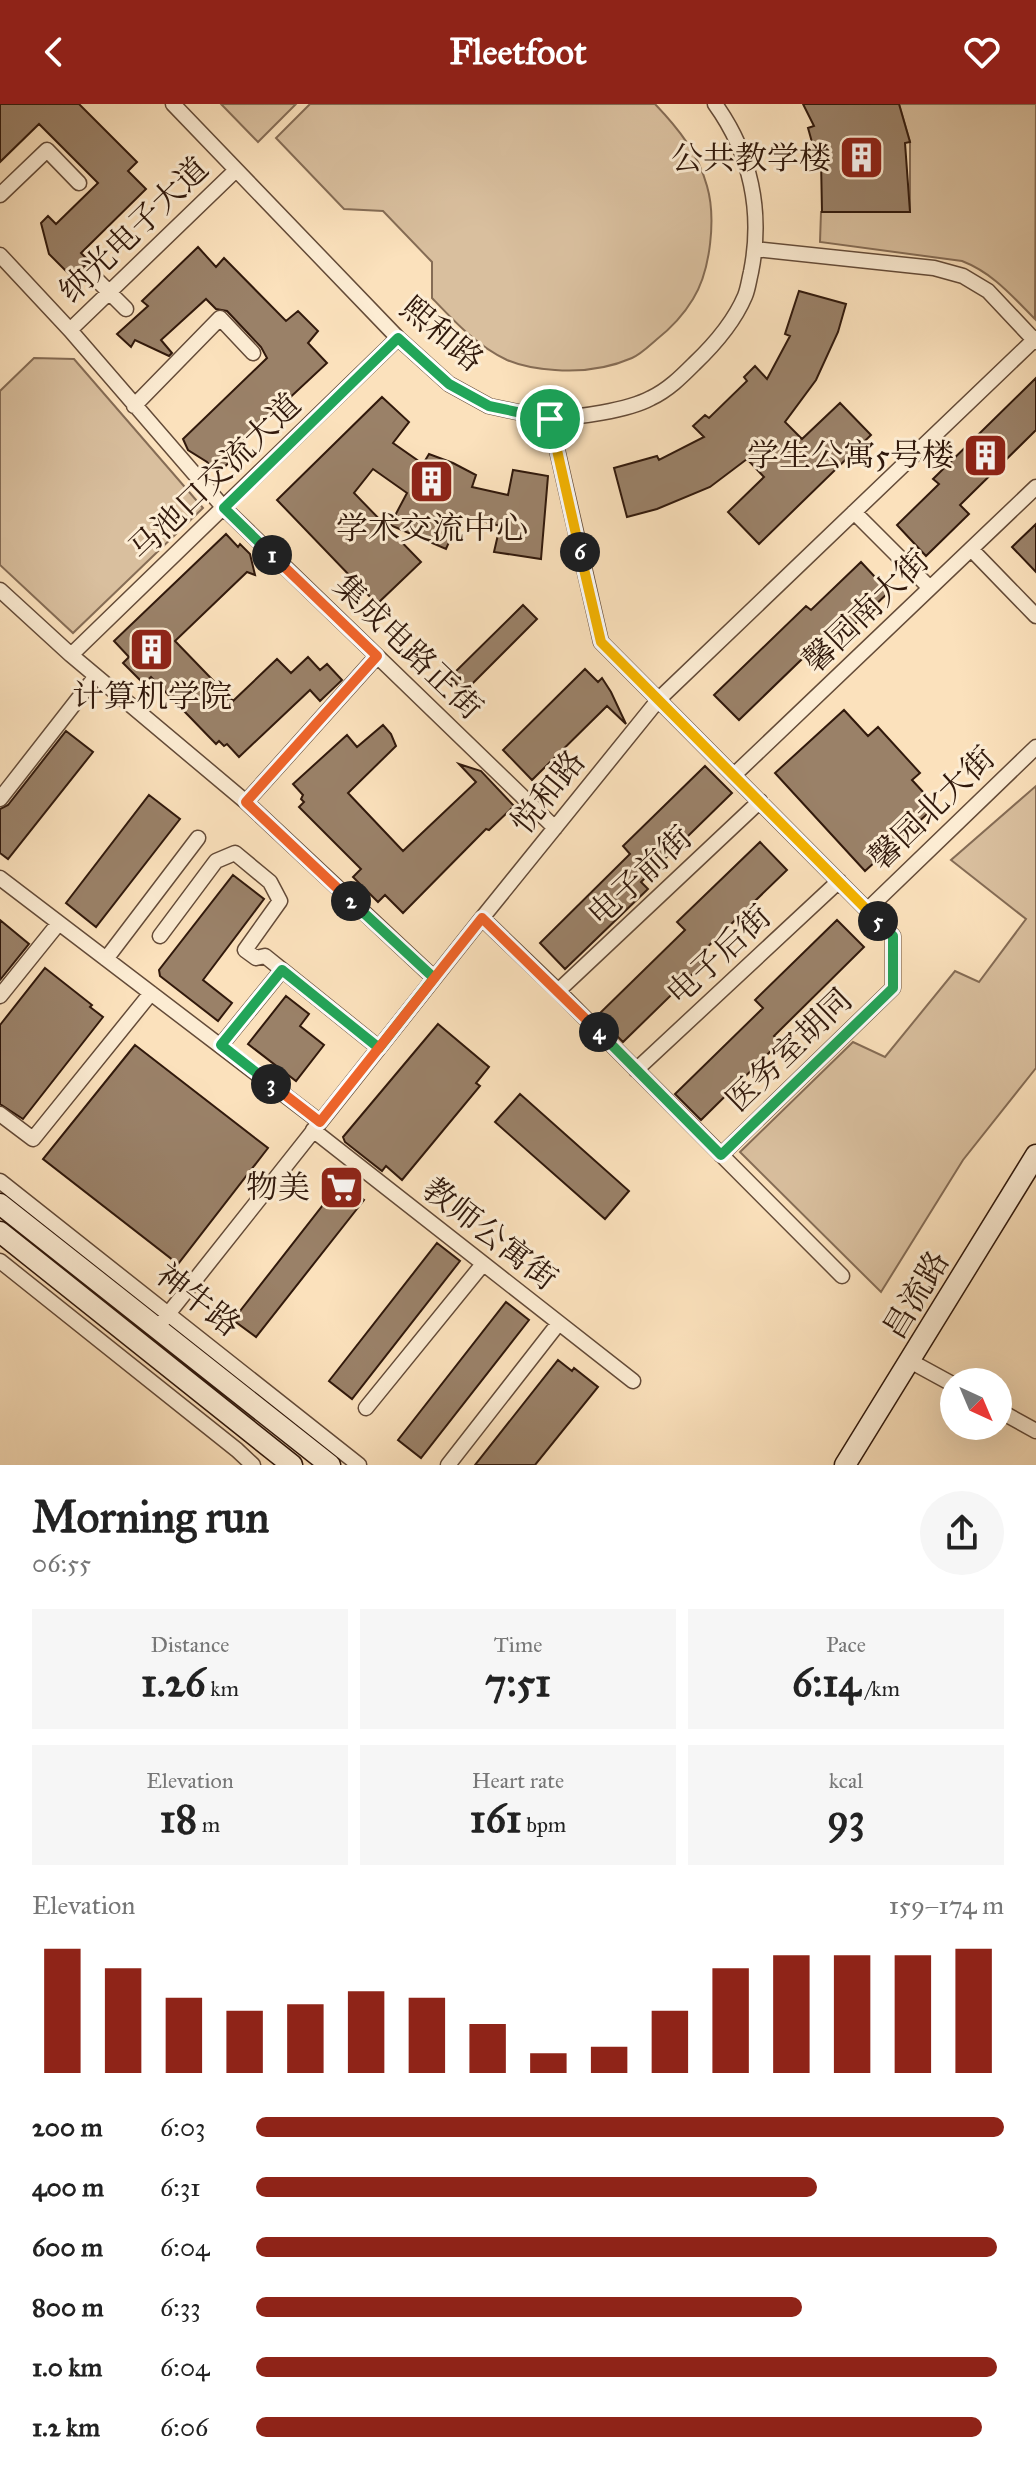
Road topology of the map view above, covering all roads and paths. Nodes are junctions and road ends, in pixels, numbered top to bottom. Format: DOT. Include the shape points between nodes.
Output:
graph roads {
  1 [pos="173,104"];
  2 [pos="715,104"];
  3 [pos="236,170"];
  4 [pos="79,183"];
  5 [pos="0,195"];
  6 [pos="755,249"];
  7 [pos="0,255"];
  8 [pos="90,273"];
  9 [pos="109,292"];
  10 [pos="126,309"];
  11 [pos="70,330"];
  12 [pos="398,338"];
  13 [pos="1035,340"];
  14 [pos="253,353"];
  15 [pos="134,406"];
  16 [pos="550,419"];
  17 [pos="1036,487"];
  18 [pos="224,508"];
  19 [pos="854,512"];
  20 [pos="971,549"];
  21 [pos="930,588"];
  22 [pos="0,590"];
  23 [pos="1036,616"];
  24 [pos="71,655"];
  25 [pos="377,656"];
  26 [pos="96,676"];
  27 [pos="659,699"];
  28 [pos="1036,747"];
  29 [pos="734,775"];
  30 [pos="0,799"];
  31 [pos="760,801"];
  32 [pos="246,802"];
  33 [pos="555,828"];
  34 [pos="198,838"];
  35 [pos="0,878"];
  36 [pos="839,881"];
  37 [pos="867,910"];
  38 [pos="482,918"];
  39 [pos="58,924"];
  40 [pos="160,936"];
  41 [pos="106,959"];
  42 [pos="282,970"];
  43 [pos="434,978"];
  44 [pos="558,991"];
  45 [pos="151,993"];
  46 [pos="0,996"];
  47 [pos="221,1045"];
  48 [pos="379,1048"];
  49 [pos="636,1070"];
  50 [pos="0,1114"];
  51 [pos="316,1126"];
  52 [pos="721,1155"];
  53 [pos="1036,1155"];
  54 [pos="0,1181"];
  55 [pos="0,1204"];
  56 [pos="0,1232"];
  57 [pos="0,1261"];
  58 [pos="483,1264"];
  59 [pos="842,1276"];
  60 [pos="162,1321"];
  61 [pos="558,1324"];
  62 [pos="910,1361"];
  63 [pos="940,1377"];
  64 [pos="633,1381"];
  65 [pos="366,1408"];
  66 [pos="1012,1418"];
  67 [pos="1036,1431"];
  68 [pos="253,1465"];
  69 [pos="292,1465"];
  70 [pos="330,1465"];
  71 [pos="359,1465"];
  72 [pos="448,1465"];
  73 [pos="845,1465"];
  1 -- 3 [label="street, 熙和路"];
  2 -- 6 [label="street, 熙和路" via="742,149 752,182"];
  3 -- 9 [label="street, 纳光电子大道"];
  3 -- 12 [label="street, 熙和路"];
  4 -- 5 [label="street" via="47,150"];
  6 -- 13 [label="street" via="934,268 963,276 988,291"];
  6 -- 16 [label="street, 熙和路" via="737,309 713,346 675,383 649,400 587,416"];
  7 -- 11 [label="street, 集成电路正街"];
  8 -- 9 [label="street"];
  9 -- 10 [label="street"];
  9 -- 11 [label="street, 纳光电子大道"];
  11 -- 15 [label="street, 集成电路正街"];
  12 -- 16 [label="street, 熙和路" via="449,384 489,406"];
  12 -- 18 [label="street, 马池口交流大道"];
  13 -- 19 [label="street, 悦和路"];
  14 -- 15 [label="street" via="220,318"];
  15 -- 18 [label="street, 集成电路正街"];
  16 -- 27 [label="street" via="601,642"];
  17 -- 20 [label="street, 馨园南大街"];
  18 -- 24 [label="street, 马池口交流大道"];
  18 -- 25 [label="street, 集成电路正街"];
  19 -- 21 [label="street"];
  19 -- 27 [label="street, 悦和路"];
  20 -- 21 [label="street, 馨园南大街"];
  20 -- 23 [label="street"];
  21 -- 29 [label="street, 馨园南大街"];
  22 -- 24 [label="street"];
  24 -- 26 [label="street"];
  25 -- 32 [label="street"];
  25 -- 33 [label="street, 集成电路正街"];
  26 -- 30 [label="street"];
  26 -- 32 [label="street"];
  27 -- 29 [label="street"];
  27 -- 33 [label="street, 悦和路"];
  28 -- 37 [label="street, 馨园北大街"];
  29 -- 31 [label="street"];
  31 -- 36 [label="street"];
  31 -- 44 [label="street, 电子前街"];
  32 -- 43 [label="street"];
  33 -- 38 [label="street, 悦和路"];
  34 -- 41 [label="street"];
  35 -- 39 [label="street, 教师公寓街"];
  36 -- 37 [label="street"];
  36 -- 49 [label="street, 电子后街"];
  37 -- 52 [label="street, 医务室胡同" via="893,936 893,988"];
  38 -- 43 [label="street, 悦和路"];
  38 -- 44 [label="street"];
  39 -- 41 [label="street, 教师公寓街"];
  39 -- 46 [label="street"];
  40 -- 42 [label="street" via="216,861 235,853 270,882 280,901 245,950 256,958 265,956"];
  41 -- 45 [label="street, 教师公寓街"];
  42 -- 47 [label="street"];
  42 -- 48 [label="street"];
  43 -- 48 [label="street, 悦和路"];
  44 -- 49 [label="street"];
  45 -- 47 [label="street, 教师公寓街"];
  45 -- 50 [label="street" via="33,1139"];
  47 -- 51 [label="street, 教师公寓街"];
  48 -- 51 [label="street, 悦和路"];
  49 -- 52 [label="street"];
  51 -- 58 [label="street, 教师公寓街"];
  51 -- 60 [label="street, 悦和路"];
  52 -- 59 [label="street"];
  53 -- 62 [label="main road, 昌流路"];
  54 -- 60 [label="street, 神牛路"];
  55 -- 60 [label="main road, 神牛路"];
  56 -- 69 [label="main road"];
  57 -- 68 [label="street"];
  58 -- 61 [label="street, 教师公寓街"];
  58 -- 65 [label="street"];
  60 -- 70 [label="main road, 神牛路"];
  60 -- 71 [label="street, 神牛路"];
  61 -- 64 [label="street, 教师公寓街"];
  61 -- 72 [label="street"];
  62 -- 63 [label="street"];
  62 -- 73 [label="main road, 昌流路"];
  66 -- 67 [label="street"];
}
